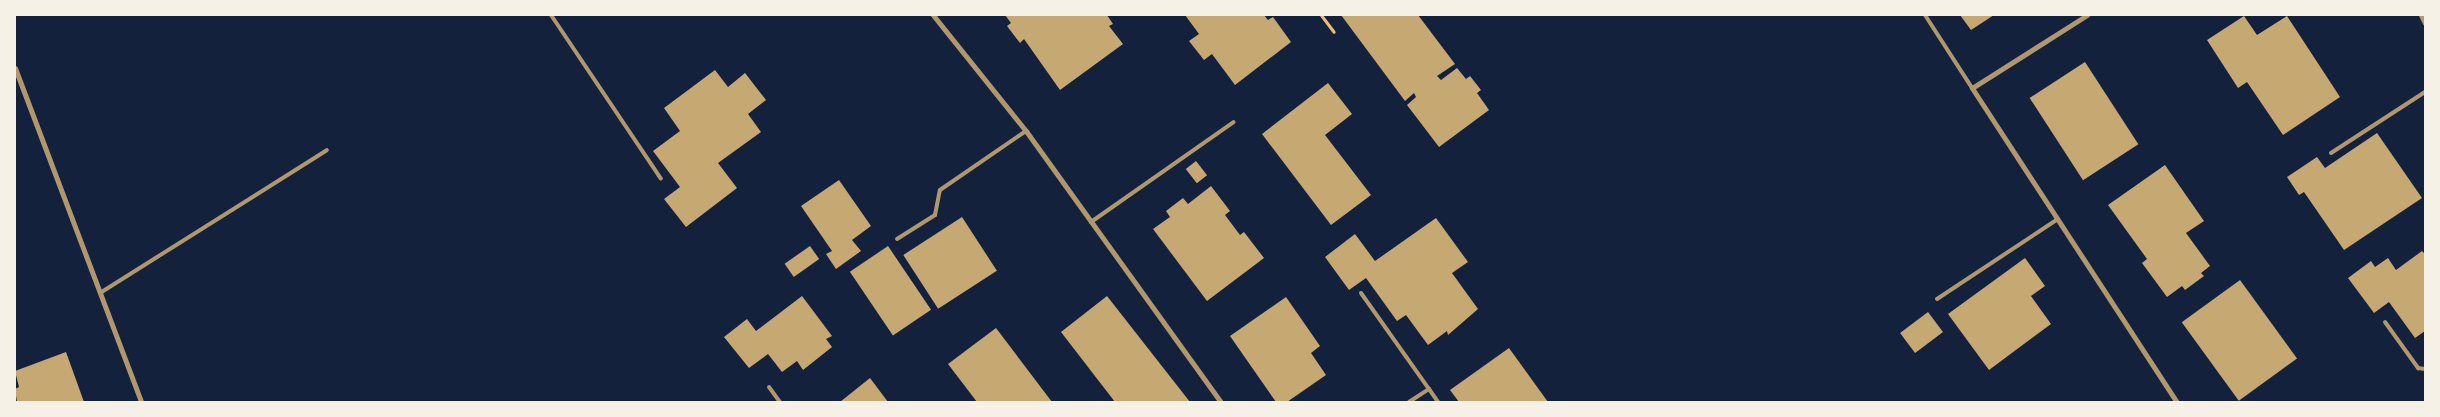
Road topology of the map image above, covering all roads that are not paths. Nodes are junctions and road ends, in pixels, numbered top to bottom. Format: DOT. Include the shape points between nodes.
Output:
graph roads {
  1 [pos="551,15"];
  2 [pos="933,15"];
  3 [pos="1924,15"];
  4 [pos="2087,15"];
  5 [pos="2421,15"];
  6 [pos="2425,23"];
  7 [pos="15,68"];
  8 [pos="1972,88"];
  9 [pos="2425,92"];
  10 [pos="1234,122"];
  11 [pos="1026,131"];
  12 [pos="327,150"];
  13 [pos="2331,153"];
  14 [pos="661,179"];
  15 [pos="2058,219"];
  16 [pos="1091,222"];
  17 [pos="897,239"];
  18 [pos="100,293"];
  19 [pos="1361,293"];
  20 [pos="1937,299"];
  21 [pos="2386,322"];
  22 [pos="2425,369"];
  23 [pos="769,387"];
  24 [pos="1429,389"];
  25 [pos="142,402"];
  26 [pos="780,402"];
  27 [pos="1221,402"];
  28 [pos="1409,402"];
  29 [pos="1438,402"];
  30 [pos="2177,402"];
  1 -- 14 [label="lane"];
  2 -- 11 [label="street"];
  3 -- 8 [label="lane"];
  4 -- 8 [label="street"];
  5 -- 6 [label="street"];
  7 -- 18 [label="street"];
  8 -- 15 [label="street"];
  9 -- 13 [label="lane"];
  10 -- 16 [label="lane"];
  11 -- 16 [label="street"];
  11 -- 17 [label="lane" via="940,190 935,215"];
  12 -- 18 [label="lane"];
  15 -- 20 [label="lane"];
  15 -- 30 [label="street"];
  16 -- 27 [label="street"];
  18 -- 25 [label="street"];
  19 -- 24 [label="lane"];
  21 -- 22 [label="lane" via="2418,368"];
  23 -- 26 [label="lane"];
  24 -- 28 [label="lane"];
  24 -- 29 [label="lane"];
}
